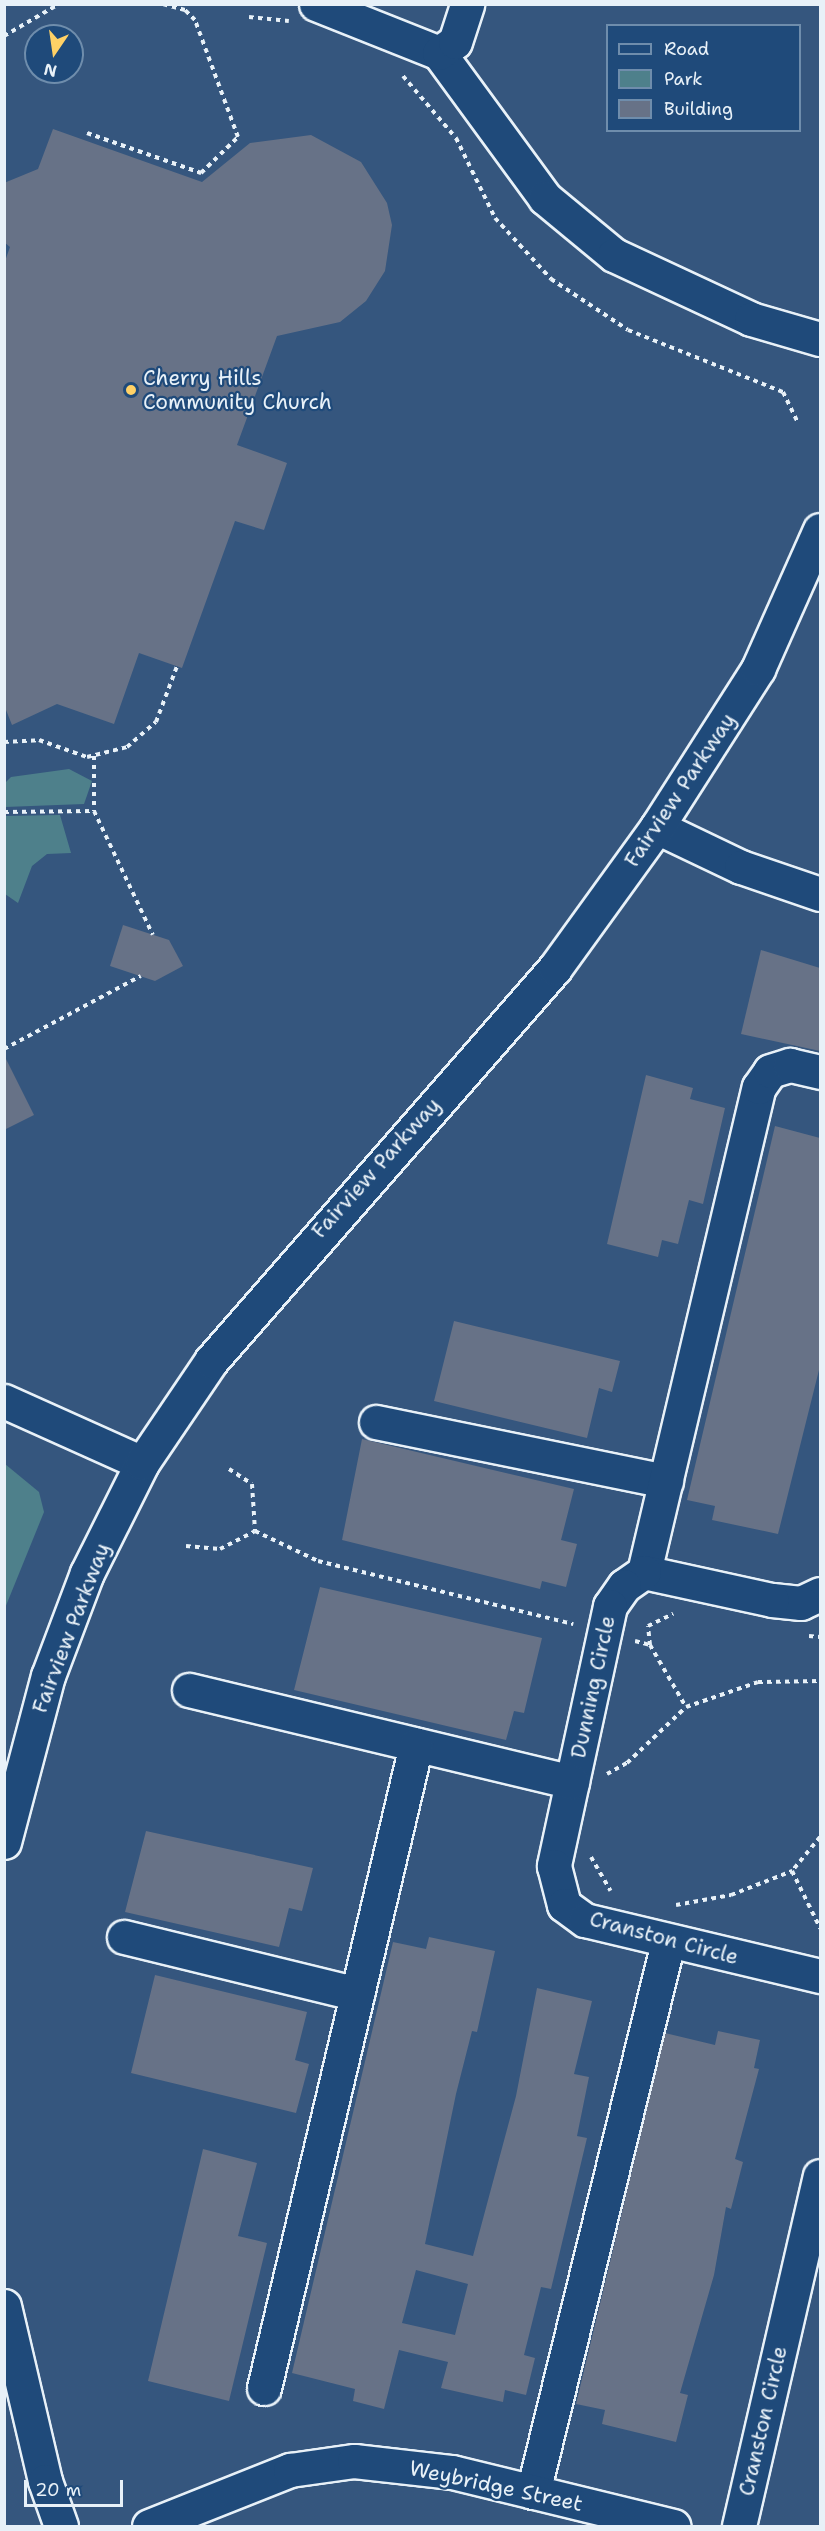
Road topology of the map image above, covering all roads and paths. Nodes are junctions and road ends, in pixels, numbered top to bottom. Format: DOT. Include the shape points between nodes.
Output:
graph roads {
  1 [pos="59,4"];
  2 [pos="163,4"];
  3 [pos="316,4"];
  4 [pos="467,4"];
  5 [pos="4,36"];
  6 [pos="439,52"];
  7 [pos="87,133"];
  8 [pos="820,339"];
  9 [pos="820,530"];
  10 [pos="177,666"];
  11 [pos="4,742"];
  12 [pos="94,756"];
  13 [pos="94,811"];
  14 [pos="4,812"];
  15 [pos="657,827"];
  16 [pos="820,894"];
  17 [pos="153,935"];
  18 [pos="141,976"];
  19 [pos="4,1049"];
  20 [pos="820,1072"];
  21 [pos="4,1401"];
  22 [pos="376,1422"];
  23 [pos="142,1463"];
  24 [pos="229,1469"];
  25 [pos="666,1481"];
  26 [pos="255,1531"];
  27 [pos="186,1546"];
  28 [pos="644,1572"];
  29 [pos="820,1594"];
  30 [pos="604,1632"];
  31 [pos="820,1681"];
  32 [pos="189,1690"];
  33 [pos="686,1707"];
  34 [pos="416,1745"];
  35 [pos="588,1782"];
  36 [pos="820,1837"];
  37 [pos="4,1842"];
  38 [pos="590,1854"];
  39 [pos="792,1872"];
  40 [pos="616,1893"];
  41 [pos="672,1906"];
  42 [pos="820,1929"];
  43 [pos="124,1937"];
  44 [pos="668,1942"];
  45 [pos="820,1976"];
  46 [pos="357,1994"];
  47 [pos="820,2176"];
  48 [pos="4,2306"];
  49 [pos="264,2388"];
  50 [pos="533,2492"];
  51 [pos="61,2526"];
  52 [pos="149,2526"];
  53 [pos="673,2526"];
  54 [pos="739,2526"];
  1 -- 5 [label="path"];
  2 -- 7 [label="path" via="185,10 195,20 238,137 201,173"];
  3 -- 6 [label="street"];
  4 -- 6 [label="street" via="455,42"];
  6 -- 8 [label="street" via="545,198 614,255 751,319"];
  9 -- 15 [label="street, Fairview Parkway" via="758,669"];
  10 -- 12 [label="path" via="156,722 127,747"];
  11 -- 12 [label="path" via="39,740 69,753"];
  12 -- 13 [label="path"];
  13 -- 14 [label="path"];
  13 -- 17 [label="path"];
  15 -- 16 [label="street" via="741,867"];
  15 -- 23 [label="street, Fairview Parkway" via="555,968 211,1360"];
  18 -- 19 [label="path"];
  20 -- 25 [label="street" via="790,1065 770,1071 759,1087"];
  21 -- 23 [label="street"];
  22 -- 25 [label="street"];
  23 -- 37 [label="street, Fairview Parkway" via="87,1573 48,1676"];
  24 -- 26 [label="path" via="252,1484"];
  25 -- 28 [label="street"];
  26 -- 27 [label="path" via="220,1549"];
  26 -- 30 [label="path" via="318,1561"];
  28 -- 29 [label="street" via="772,1600 801,1603"];
  28 -- 30 [label="street, Dunning Circle" via="624,1586 610,1606"];
  30 -- 33 [label="path" via="650,1645"];
  30 -- 35 [label="street, Dunning Circle"];
  31 -- 33 [label="path" via="758,1682"];
  32 -- 34 [label="street"];
  33 -- 35 [label="path" via="627,1763"];
  34 -- 35 [label="street"];
  34 -- 46 [label="street"];
  35 -- 44 [label="street, Cranston Circle" via="554,1866 564,1905 585,1920"];
  36 -- 39 [label="path"];
  38 -- 40 [label="path" via="598,1874"];
  39 -- 41 [label="path" via="731,1895"];
  39 -- 42 [label="path"];
  43 -- 46 [label="street"];
  44 -- 45 [label="street, Cranston Circle"];
  44 -- 50 [label="street"];
  46 -- 49 [label="street"];
  47 -- 54 [label="street, Cranston Circle"];
  48 -- 51 [label="street" via="45,2481"];
  50 -- 52 [label="street, Weybridge Street" via="452,2472 354,2461 290,2469"];
  50 -- 53 [label="street, Weybridge Street"];
}
